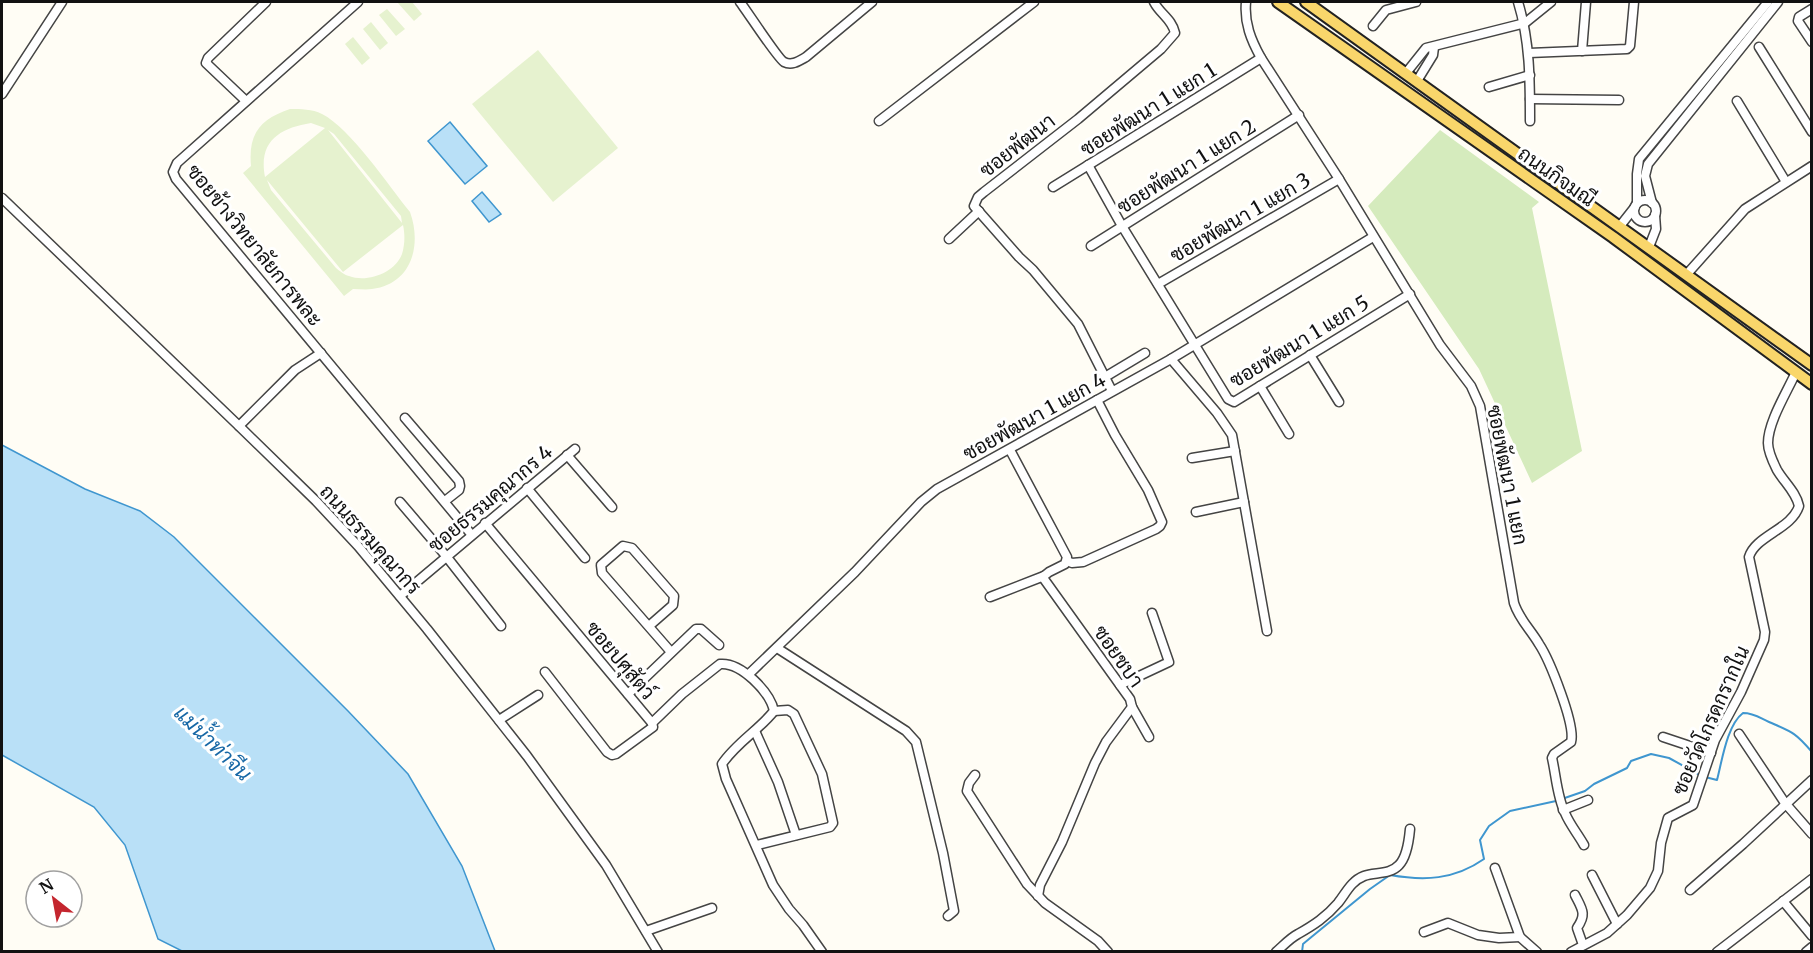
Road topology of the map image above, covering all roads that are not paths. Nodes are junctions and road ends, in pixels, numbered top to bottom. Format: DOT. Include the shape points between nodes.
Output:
graph roads {
  1 [pos="62,2"];
  2 [pos="266,2"];
  3 [pos="358,2"];
  4 [pos="740,2"];
  5 [pos="872,2"];
  6 [pos="1034,2"];
  7 [pos="1154,2"];
  8 [pos="1246,2"];
  9 [pos="1278,2"];
  10 [pos="1306,2"];
  11 [pos="1416,2"];
  12 [pos="1518,2"];
  13 [pos="1551,2"];
  14 [pos="1586,2"];
  15 [pos="1634,2"];
  16 [pos="1768,2"];
  17 [pos="1778,2"];
  18 [pos="1812,9"];
  19 [pos="1525,23"];
  20 [pos="1373,26"];
  21 [pos="1812,42"];
  22 [pos="1434,47"];
  23 [pos="1759,47"];
  24 [pos="1735,49"];
  25 [pos="1582,51"];
  26 [pos="1529,53"];
  27 [pos="1261,58"];
  28 [pos="1406,72"];
  29 [pos="1530,75"];
  30 [pos="1418,81"];
  31 [pos="1489,87"];
  32 [pos="2,94"];
  33 [pos="1530,99"];
  34 [pos="1619,100"];
  35 [pos="246,101"];
  36 [pos="1737,101"];
  37 [pos="1686,109"];
  38 [pos="1299,115"];
  39 [pos="879,121"];
  40 [pos="1530,121"];
  41 [pos="1812,132"];
  42 [pos="1088,165"];
  43 [pos="1812,166"];
  44 [pos="1339,179"];
  45 [pos="1786,182"];
  46 [pos="1053,187"];
  47 [pos="2,198"];
  48 [pos="1652,203"];
  49 [pos="1636,205"];
  50 [pos="979,211"];
  51 [pos="1655,215"];
  52 [pos="1122,226"];
  53 [pos="1620,226"];
  54 [pos="1373,237"];
  55 [pos="949,239"];
  56 [pos="1091,246"];
  57 [pos="1649,247"];
  58 [pos="1687,274"];
  59 [pos="1158,284"];
  60 [pos="1410,294"];
  61 [pos="1195,344"];
  62 [pos="1146,352"];
  63 [pos="321,353"];
  64 [pos="1311,355"];
  65 [pos="1171,359"];
  66 [pos="1808,363"];
  67 [pos="1796,372"];
  68 [pos="1105,377"];
  69 [pos="1812,384"];
  70 [pos="1260,386"];
  71 [pos="1112,392"];
  72 [pos="1097,400"];
  73 [pos="1339,402"];
  74 [pos="405,418"];
  75 [pos="239,426"];
  76 [pos="1289,434"];
  77 [pos="575,449"];
  78 [pos="1010,450"];
  79 [pos="1235,451"];
  80 [pos="567,455"];
  81 [pos="1192,458"];
  82 [pos="527,488"];
  83 [pos="445,501"];
  84 [pos="400,502"];
  85 [pos="1244,502"];
  86 [pos="612,507"];
  87 [pos="1196,512"];
  88 [pos="485,523"];
  89 [pos="471,534"];
  90 [pos="446,556"];
  91 [pos="585,558"];
  92 [pos="1067,561"];
  93 [pos="1044,576"];
  94 [pos="400,596"];
  95 [pos="990,597"];
  96 [pos="1152,613"];
  97 [pos="501,626"];
  98 [pos="649,626"];
  99 [pos="1267,631"];
  100 [pos="719,645"];
  101 [pos="777,648"];
  102 [pos="671,652"];
  103 [pos="545,672"];
  104 [pos="748,674"];
  105 [pos="1120,685"];
  106 [pos="628,694"];
  107 [pos="538,695"];
  108 [pos="1132,707"];
  109 [pos="774,711"];
  110 [pos="499,720"];
  111 [pos="652,723"];
  112 [pos="755,731"];
  113 [pos="1739,734"];
  114 [pos="1663,736"];
  115 [pos="1149,738"];
  116 [pos="1711,753"];
  117 [pos="975,775"];
  118 [pos="1812,780"];
  119 [pos="1588,800"];
  120 [pos="1785,803"];
  121 [pos="1563,810"];
  122 [pos="1410,829"];
  123 [pos="1812,834"];
  124 [pos="796,835"];
  125 [pos="757,845"];
  126 [pos="1584,845"];
  127 [pos="1495,868"];
  128 [pos="1592,875"];
  129 [pos="1812,879"];
  130 [pos="1690,890"];
  131 [pos="1038,895"];
  132 [pos="1575,896"];
  133 [pos="1783,902"];
  134 [pos="712,908"];
  135 [pos="948,916"];
  136 [pos="1617,924"];
  137 [pos="646,931"];
  138 [pos="1424,932"];
  139 [pos="1812,936"];
  140 [pos="1520,937"];
  141 [pos="1812,947"];
  142 [pos="1576,949"];
  143 [pos="658,951"];
  144 [pos="822,951"];
  145 [pos="1108,951"];
  146 [pos="1276,951"];
  147 [pos="1537,951"];
  148 [pos="1717,951"];
  149 [pos="1806,951"];
  1 -- 32 [label="street"];
  2 -- 35 [label="street" via="206,63"];
  3 -- 35 [label="street, ซอยข้างวิทยาลัยการพละ"];
  4 -- 5 [label="street" via="778,57 790,63 806,57"];
  6 -- 39 [label="street"];
  7 -- 50 [label="street, ซอยพัฒนา" via="1175,33 1078,119 978,197 974,206"];
  8 -- 27 [label="street, ซอยพัฒนา 1 แยก" via="1246,24"];
  9 -- 67 [label="main road, ถนนกิจมณี" via="1613,237"];
  10 -- 28 [label="main road, ถนนกิจมณี"];
  11 -- 20 [label="street" via="1386,10"];
  12 -- 19 [label="street"];
  13 -- 19 [label="street"];
  14 -- 25 [label="street"];
  15 -- 25 [label="street" via="1627,49"];
  16 -- 24 [label="street"];
  17 -- 24 [label="street"];
  18 -- 21 [label="street" via="1798,19"];
  19 -- 22 [label="street"];
  19 -- 26 [label="street"];
  22 -- 28 [label="street" via="1426,48"];
  22 -- 30 [label="street"];
  23 -- 41 [label="street"];
  24 -- 37 [label="street"];
  25 -- 26 [label="street"];
  26 -- 29 [label="street"];
  27 -- 38 [label="street, ซอยพัฒนา 1 แยก"];
  27 -- 42 [label="street, ซอยพัฒนา 1 แยก 1"];
  28 -- 30 [label="main road, ถนนกิจมณี"];
  29 -- 31 [label="street"];
  29 -- 33 [label="street"];
  30 -- 53 [label="main road, ถนนกิจมณี"];
  33 -- 34 [label="street"];
  33 -- 40 [label="street"];
  35 -- 63 [label="street, ซอยข้างวิทยาลัยการพละ" via="177,163 174,176"];
  36 -- 45 [label="street"];
  37 -- 48 [label="street" via="1646,169"];
  37 -- 49 [label="street" via="1639,159"];
  38 -- 44 [label="street, ซอยพัฒนา 1 แยก"];
  38 -- 52 [label="street, ซอยพัฒนา 1 แยก 2"];
  42 -- 46 [label="street, ซอยพัฒนา 1 แยก 1"];
  42 -- 52 [label="street"];
  43 -- 45 [label="street"];
  44 -- 54 [label="street, ซอยพัฒนา 1 แยก"];
  44 -- 59 [label="street, ซอยพัฒนา 1 แยก 3"];
  45 -- 58 [label="street" via="1745,209"];
  47 -- 75 [label="street, ถนนธรรมคุณากร"];
  48 -- 49 [label="street" via="1646,200"];
  48 -- 51 [label="street"];
  49 -- 51 [label="street" via="1639,220 1647,222"];
  49 -- 53 [label="street"];
  50 -- 55 [label="street"];
  50 -- 68 [label="street" via="1078,324"];
  51 -- 57 [label="street" via="1656,229"];
  52 -- 56 [label="street, ซอยพัฒนา 1 แยก 2"];
  52 -- 59 [label="street"];
  53 -- 57 [label="main road, ถนนกิจมณี"];
  54 -- 60 [label="street, ซอยพัฒนา 1 แยก"];
  54 -- 61 [label="street, ซอยพัฒนา 1 แยก 4"];
  57 -- 58 [label="main road, ถนนกิจมณี"];
  58 -- 66 [label="main road, ถนนกิจมณี"];
  59 -- 61 [label="street"];
  60 -- 64 [label="street, ซอยพัฒนา 1 แยก 5"];
  60 -- 121 [label="street, ซอยพัฒนา 1 แยก" via="1480,406 1516,610 1552,669 1573,739 1552,758"];
  61 -- 65 [label="street, ซอยพัฒนา 1 แยก 4"];
  61 -- 70 [label="street, ซอยพัฒนา 1 แยก 5" via="1228,399 1234,402"];
  62 -- 68 [label="street"];
  63 -- 75 [label="street" via="295,370"];
  63 -- 83 [label="street, ซอยข้างวิทยาลัยการพละ"];
  64 -- 70 [label="street, ซอยพัฒนา 1 แยก 5"];
  64 -- 73 [label="street"];
  65 -- 71 [label="street, ซอยพัฒนา 1 แยก 4"];
  65 -- 79 [label="street" via="1225,424"];
  66 -- 67 [label="main road"];
  67 -- 69 [label="main road, ถนนกิจมณี"];
  67 -- 116 [label="street, ซอยวัดโกรดกรากใน" via="1773,424 1768,450 1799,506 1791,519 1750,554 1764,640"];
  68 -- 71 [label="street"];
  70 -- 76 [label="street"];
  71 -- 72 [label="street, ซอยพัฒนา 1 แยก 4"];
  72 -- 78 [label="street, ซอยพัฒนา 1 แยก 4"];
  72 -- 92 [label="street" via="1162,522 1156,529 1083,562"];
  74 -- 83 [label="street" via="459,481 459,490"];
  75 -- 94 [label="street, ถนนธรรมคุณากร" via="316,501"];
  77 -- 80 [label="street, ซอยธรรมคุณากร 4"];
  78 -- 92 [label="street"];
  78 -- 101 [label="street, ซอยพัฒนา 1 แยก 4" via="929,495"];
  79 -- 81 [label="street"];
  79 -- 85 [label="street"];
  80 -- 82 [label="street, ซอยธรรมคุณากร 4"];
  80 -- 86 [label="street"];
  82 -- 88 [label="street, ซอยธรรมคุณากร 4"];
  82 -- 91 [label="street"];
  83 -- 89 [label="street, ซอยข้างวิทยาลัยการพละ"];
  84 -- 90 [label="street"];
  85 -- 87 [label="street"];
  85 -- 99 [label="street"];
  88 -- 89 [label="street, ซอยธรรมคุณากร 4"];
  88 -- 106 [label="street, ซอยปศุสัตว์"];
  89 -- 90 [label="street, ซอยธรรมคุณากร 4"];
  90 -- 94 [label="street, ซอยธรรมคุณากร 4"];
  90 -- 97 [label="street"];
  92 -- 93 [label="street"];
  93 -- 95 [label="street"];
  93 -- 105 [label="street, ซอยชบา"];
  94 -- 110 [label="street, ถนนธรรมคุณากร"];
  96 -- 105 [label="street" via="1169,662"];
  98 -- 98 [label="street" via="672,605 674,596 632,548 624,546 600,568"];
  98 -- 102 [label="street"];
  100 -- 102 [label="street" via="696,629"];
  101 -- 104 [label="street, ซอยพัฒนา 1 แยก 4"];
  101 -- 135 [label="street" via="906,731 916,742 954,911"];
  102 -- 106 [label="street"];
  103 -- 111 [label="street, ซอยปศุสัตว์" via="607,752 616,754 650,730"];
  104 -- 109 [label="street"];
  104 -- 111 [label="street" via="735,666 720,664"];
  105 -- 108 [label="street, ซอยชบา"];
  106 -- 111 [label="street, ซอยปศุสัตว์"];
  107 -- 110 [label="street"];
  108 -- 115 [label="street"];
  108 -- 131 [label="street, ซอยชบา" via="1095,763"];
  109 -- 112 [label="street"];
  109 -- 124 [label="street" via="788,710 794,714 822,774 834,818 830,827"];
  110 -- 137 [label="street, ถนนธรรมคุณากร" via="606,865"];
  112 -- 124 [label="street"];
  112 -- 125 [label="street" via="723,764 726,779"];
  113 -- 120 [label="street"];
  114 -- 116 [label="street"];
  116 -- 136 [label="street, ซอยวัดโกรดกรากใน" via="1693,805 1668,818 1660,843 1656,879"];
  117 -- 131 [label="street" via="967,791"];
  118 -- 120 [label="street"];
  119 -- 121 [label="street"];
  120 -- 123 [label="street"];
  120 -- 130 [label="street"];
  121 -- 126 [label="street, ซอยพัฒนา 1 แยก"];
  122 -- 146 [label="street" via="1399,865 1382,874 1364,876 1350,885 1323,919"];
  124 -- 125 [label="street"];
  125 -- 144 [label="street" via="773,885"];
  127 -- 140 [label="street"];
  128 -- 136 [label="street"];
  129 -- 133 [label="street"];
  131 -- 145 [label="street"];
  132 -- 142 [label="street" via="1584,916 1578,928"];
  133 -- 139 [label="street"];
  133 -- 148 [label="street"];
  134 -- 137 [label="street"];
  136 -- 142 [label="street, ซอยวัดโกรดกรากใน"];
  137 -- 143 [label="street, ถนนธรรมคุณากร"];
  138 -- 140 [label="street" via="1448,923 1499,938"];
  140 -- 147 [label="street"];
  141 -- 149 [label="street"];
}
